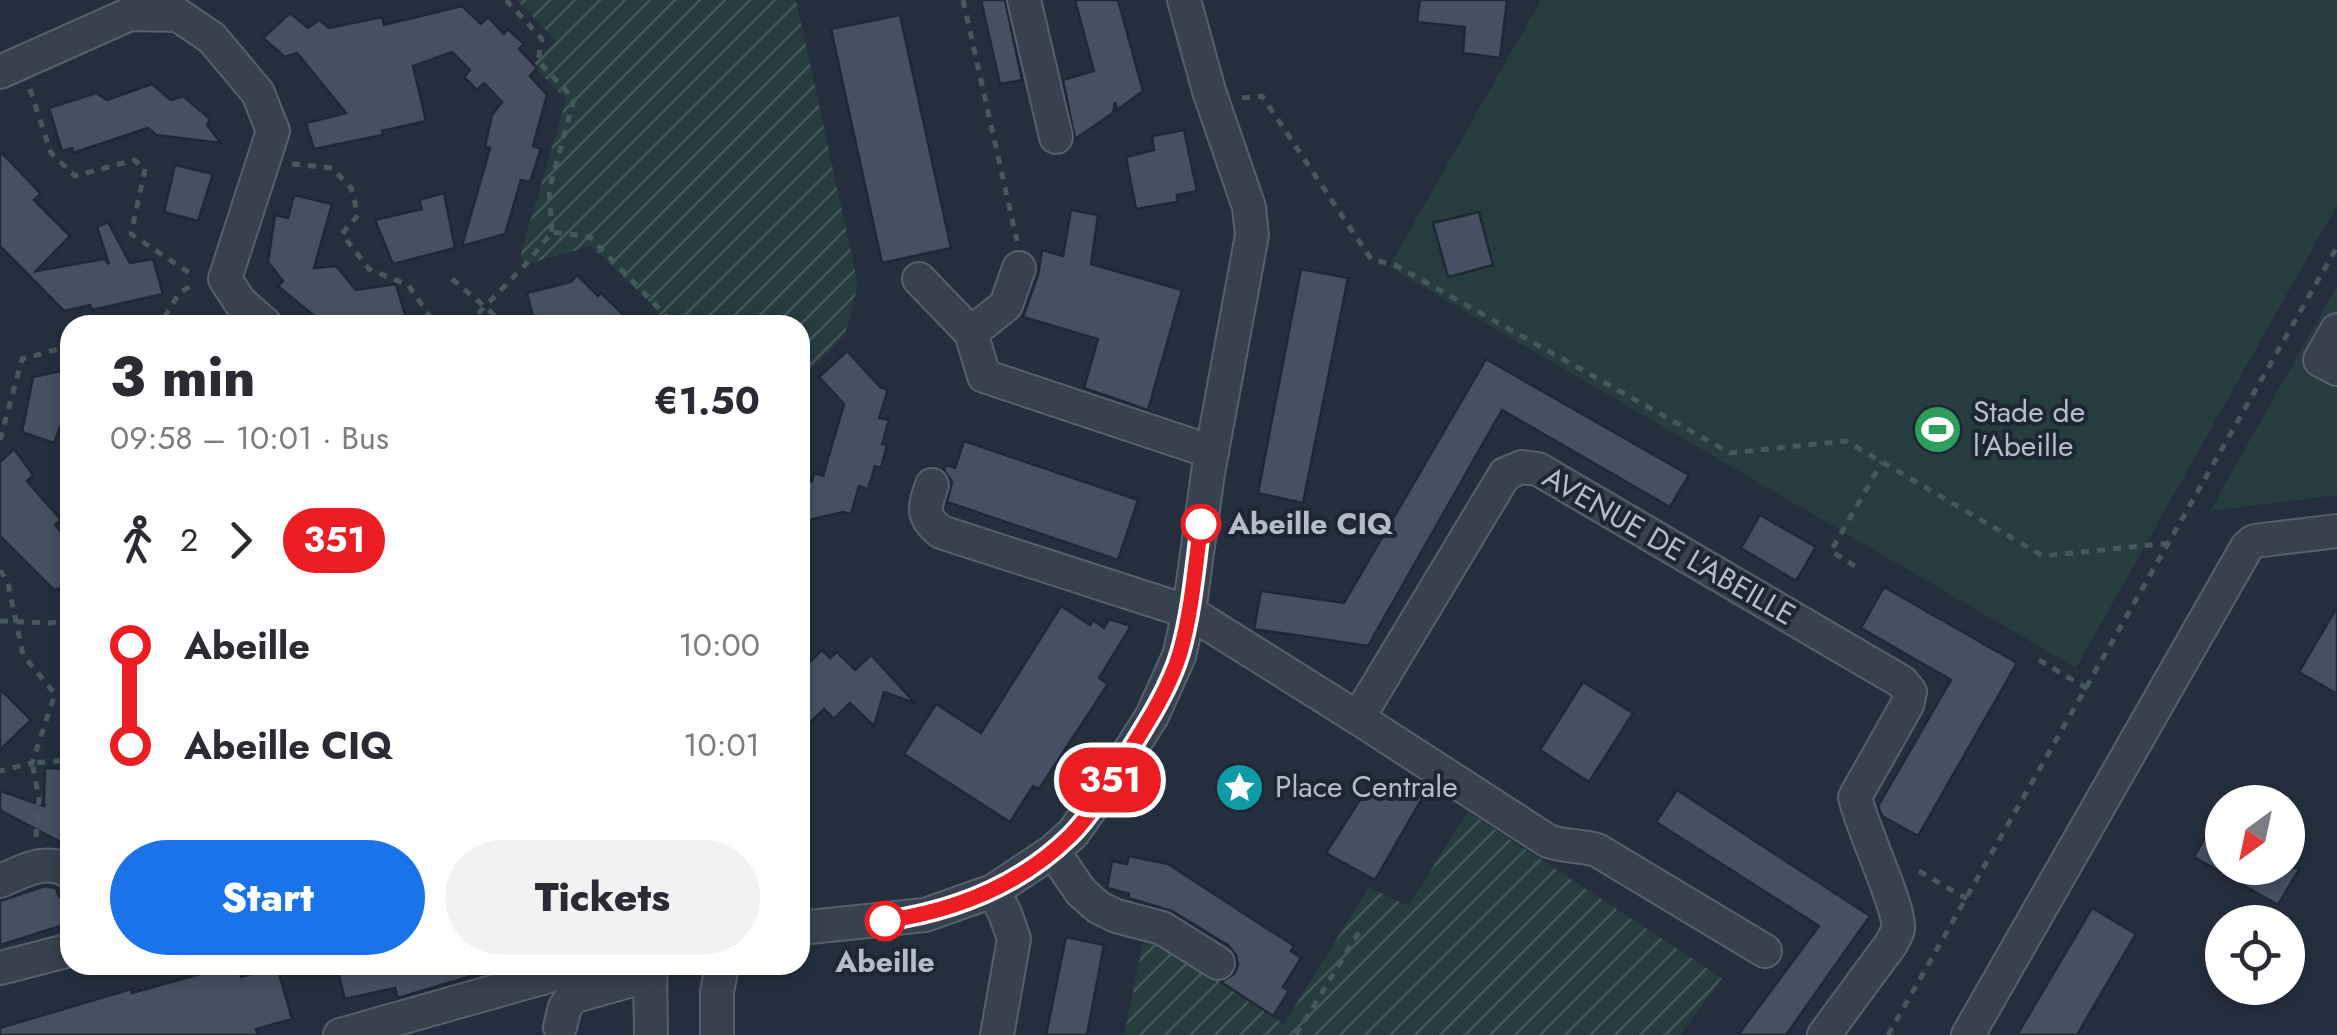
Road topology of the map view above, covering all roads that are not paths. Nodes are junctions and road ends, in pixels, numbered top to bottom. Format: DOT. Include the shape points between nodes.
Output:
graph roads {
  1 [pos="1024,0"];
  2 [pos="1184,0"];
  3 [pos="127,7"];
  4 [pos="10,68"];
  5 [pos="1056,137"];
  6 [pos="1019,268"];
  7 [pos="919,279"];
  8 [pos="255,315"];
  9 [pos="2337,330"];
  10 [pos="972,333"];
  11 [pos="2337,370"];
  12 [pos="1212,452"];
  13 [pos="932,485"];
  14 [pos="2337,531"];
  15 [pos="1190,612"];
  16 [pos="1358,718"];
  17 [pos="1052,851"];
  18 [pos="60,866"];
  19 [pos="0,881"];
  20 [pos="992,891"];
  21 [pos="810,927"];
  22 [pos="1765,952"];
  23 [pos="60,953"];
  24 [pos="1218,963"];
  25 [pos="0,968"];
  26 [pos="553,975"];
  27 [pos="636,975"];
  28 [pos="650,975"];
  29 [pos="720,975"];
  30 [pos="560,1027"];
  31 [pos="340,1035"];
  32 [pos="651,1035"];
  33 [pos="717,1035"];
  34 [pos="997,1035"];
  35 [pos="1824,1035"];
  36 [pos="1968,1035"];
  1 -- 5 [label="street"];
  2 -- 12 [label="street" via="1252,235"];
  3 -- 4 [label="street"];
  3 -- 8 [label="street" via="178,15 212,38 258,93 273,131 225,280"];
  6 -- 10 [label="street" via="1006,305"];
  7 -- 10 [label="street"];
  9 -- 11 [label="street" via="2320,360"];
  10 -- 12 [label="street" via="984,376"];
  12 -- 15 [label="street"];
  13 -- 15 [label="street" via="923,510 941,532"];
  14 -- 36 [label="street" via="2247,547"];
  15 -- 16 [label="street"];
  15 -- 17 [label="street" via="1152,716 1073,834"];
  16 -- 22 [label="street" via="1548,841 1597,850"];
  16 -- 35 [label="street, AVENUE DE L'ABEILLE" via="1505,474 1522,467 1538,469 1902,682 1910,692 1908,705 1855,797 1898,928"];
  17 -- 20 [label="street"];
  17 -- 24 [label="street" via="1098,908 1162,928"];
  18 -- 19 [label="street" via="34,867"];
  20 -- 21 [label="street" via="925,915"];
  20 -- 34 [label="street" via="1014,938"];
  23 -- 25 [label="street"];
  26 -- 31 [label="street"];
  27 -- 30 [label="street" via="572,997"];
  28 -- 32 [label="street"];
  29 -- 33 [label="street"];
}
